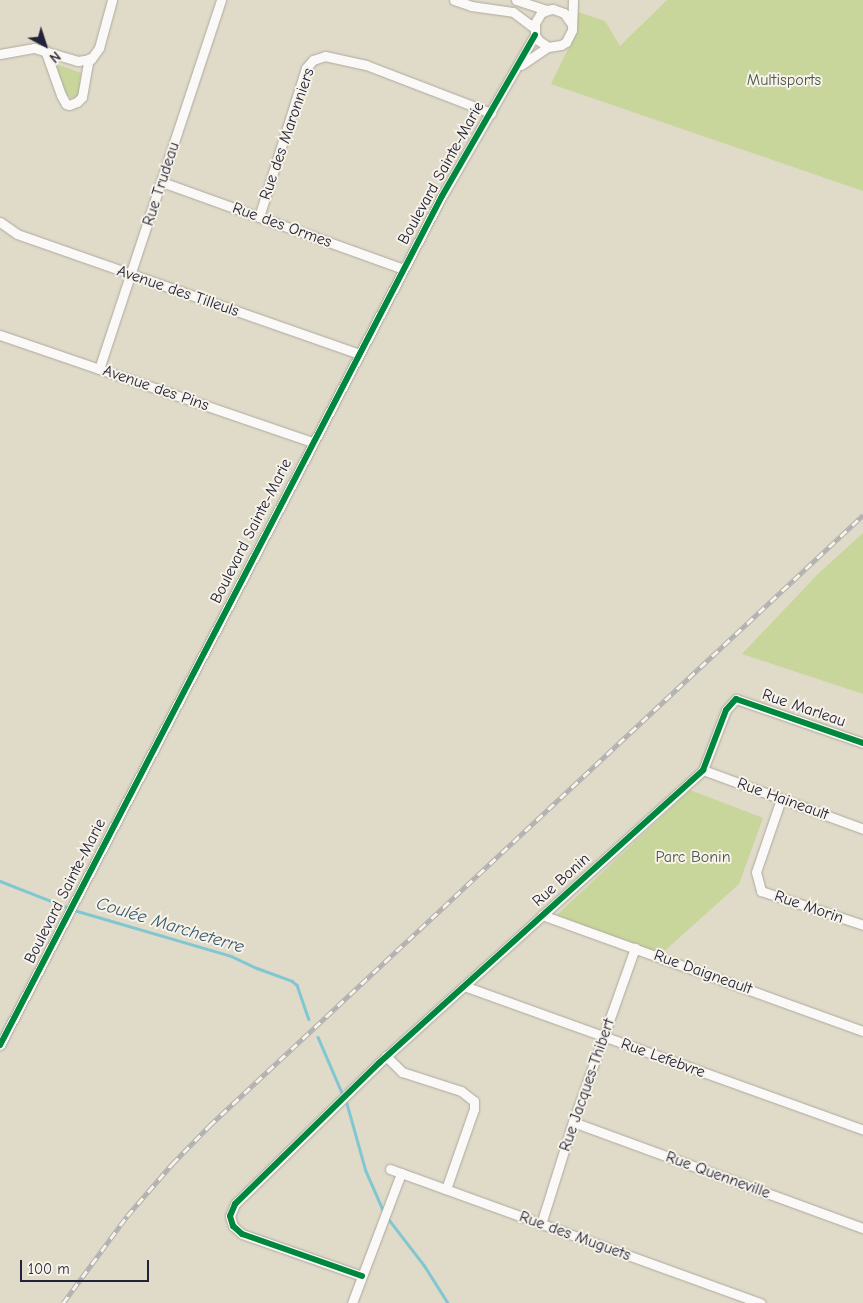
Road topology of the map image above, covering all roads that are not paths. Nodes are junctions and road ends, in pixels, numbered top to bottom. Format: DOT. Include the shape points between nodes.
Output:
graph roads {
  1 [pos="112,0"];
  2 [pos="221,0"];
  3 [pos="454,0"];
  4 [pos="516,0"];
  5 [pos="557,0"];
  6 [pos="573,0"];
  7 [pos="550,10"];
  8 [pos="571,23"];
  9 [pos="534,32"];
  10 [pos="548,47"];
  11 [pos="45,50"];
  12 [pos="0,54"];
  13 [pos="89,59"];
  14 [pos="516,69"];
  15 [pos="491,113"];
  16 [pos="162,182"];
  17 [pos="259,217"];
  18 [pos="0,222"];
  19 [pos="403,269"];
  20 [pos="131,274"];
  21 [pos="0,335"];
  22 [pos="359,354"];
  23 [pos="99,368"];
  24 [pos="312,442"];
  25 [pos="736,699"];
  26 [pos="863,744"];
  27 [pos="703,770"];
  28 [pos="781,799"];
  29 [pos="863,829"];
  30 [pos="542,915"];
  31 [pos="863,925"];
  32 [pos="635,948"];
  33 [pos="464,986"];
  34 [pos="863,1031"];
  35 [pos="603,1036"];
  36 [pos="0,1045"];
  37 [pos="386,1056"];
  38 [pos="573,1122"];
  39 [pos="863,1130"];
  40 [pos="390,1169"];
  41 [pos="401,1173"];
  42 [pos="446,1189"];
  43 [pos="541,1224"];
  44 [pos="863,1228"];
  45 [pos="362,1276"];
  46 [pos="352,1303"];
  47 [pos="760,1303"];
  1 -- 13 [label="street" via="96,55"];
  2 -- 16 [label="street, Rue Trudeau"];
  3 -- 9 [label="street" via="513,12"];
  4 -- 7 [label="street"];
  5 -- 7 [label="street, Boulevard Sainte-Marie"];
  6 -- 8 [label="street, Boulevard Sainte-Marie"];
  7 -- 8 [label="street" via="564,13"];
  7 -- 9 [label="street, Boulevard Sainte-Marie" via="537,17"];
  8 -- 10 [label="street, Boulevard Sainte-Marie" via="572,30 566,42"];
  9 -- 10 [label="street" via="538,40"];
  9 -- 14 [label="street, Boulevard Sainte-Marie"];
  10 -- 14 [label="street, Boulevard Sainte-Marie"];
  11 -- 12 [label="street" via="34,48"];
  11 -- 13 [label="street" via="78,61"];
  11 -- 13 [label="street" via="64,102 69,105 82,97"];
  14 -- 15 [label="street, Boulevard Sainte-Marie"];
  15 -- 17 [label="street, Rue des Maronniers" via="366,65 325,56 313,60 306,68"];
  15 -- 19 [label="street, Boulevard Sainte-Marie"];
  16 -- 17 [label="street, Rue des Ormes"];
  16 -- 20 [label="street, Rue Trudeau"];
  17 -- 19 [label="street, Rue des Ormes"];
  18 -- 20 [label="street, Avenue des Tilleuls" via="17,234"];
  19 -- 22 [label="street, Boulevard Sainte-Marie"];
  20 -- 22 [label="street, Avenue des Tilleuls"];
  20 -- 23 [label="street, Rue Trudeau"];
  21 -- 23 [label="street, Avenue des Pins"];
  22 -- 24 [label="street, Boulevard Sainte-Marie"];
  23 -- 24 [label="street, Avenue des Pins"];
  24 -- 36 [label="street, Boulevard Sainte-Marie"];
  25 -- 26 [label="street, Rue Marleau"];
  25 -- 27 [label="street, Rue Bonin" via="726,710"];
  27 -- 28 [label="street, Rue Haineault"];
  27 -- 30 [label="street, Rue Bonin"];
  28 -- 29 [label="street, Rue Haineault"];
  28 -- 31 [label="street, Rue Morin" via="756,872 761,891"];
  30 -- 32 [label="street, Rue Daigneault"];
  30 -- 33 [label="street, Rue Bonin"];
  32 -- 34 [label="street, Rue Daigneault"];
  32 -- 35 [label="street, Rue Jacques-Thibert"];
  33 -- 35 [label="street, Rue Lefebvre"];
  33 -- 37 [label="street, Rue Bonin"];
  35 -- 38 [label="street, Rue Jacques-Thibert"];
  35 -- 39 [label="street, Rue Lefebvre"];
  37 -- 42 [label="street" via="402,1072 461,1091 474,1101"];
  37 -- 45 [label="street, Rue Bonin" via="236,1204 230,1216 233,1226 242,1234"];
  38 -- 43 [label="street, Rue Jacques-Thibert"];
  38 -- 44 [label="street, Rue Quenneville"];
  40 -- 41 [label="street, Rue des Muguets"];
  41 -- 42 [label="street, Rue des Muguets"];
  41 -- 45 [label="street"];
  42 -- 43 [label="street, Rue des Muguets"];
  43 -- 47 [label="street, Rue des Muguets"];
  45 -- 46 [label="street"];
}
